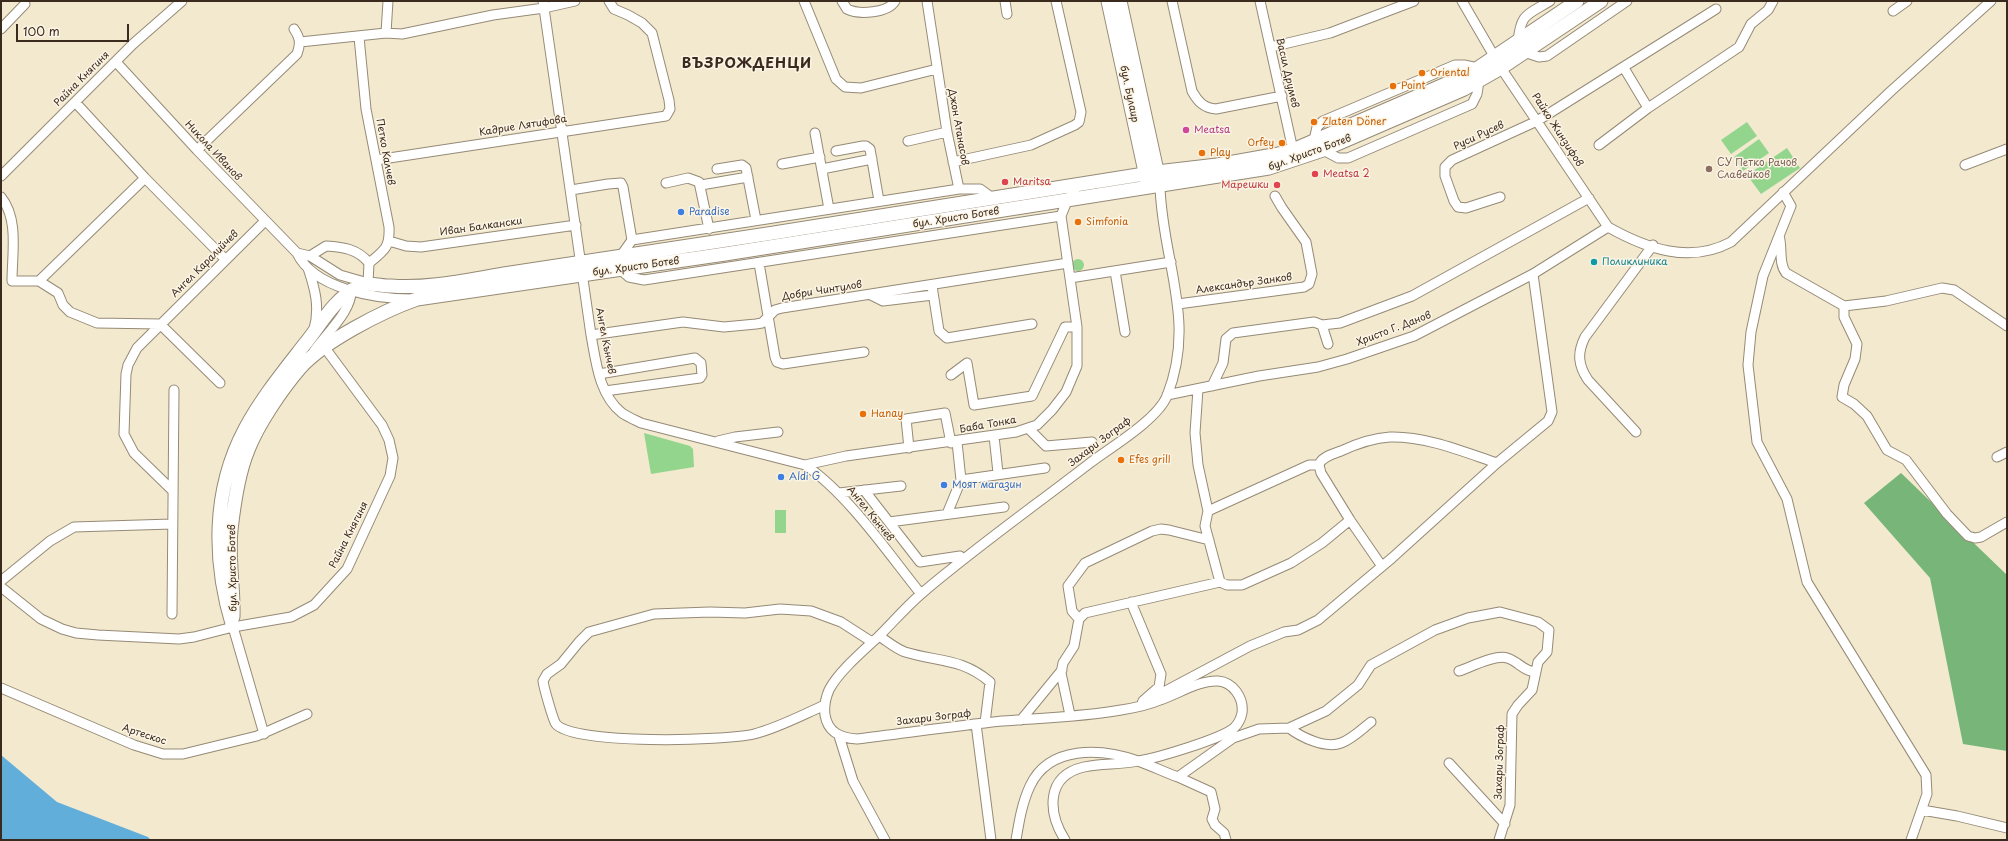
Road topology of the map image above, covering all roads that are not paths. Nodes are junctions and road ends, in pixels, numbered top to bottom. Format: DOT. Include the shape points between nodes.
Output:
graph roads {
  1 [pos="182,1"];
  2 [pos="388,1"];
  3 [pos="575,1"];
  4 [pos="609,1"];
  5 [pos="842,1"];
  6 [pos="895,1"];
  7 [pos="926,1"];
  8 [pos="1005,1"];
  9 [pos="1056,1"];
  10 [pos="1108,1"];
  11 [pos="1120,1"];
  12 [pos="1172,1"];
  13 [pos="1260,1"];
  14 [pos="1414,1"];
  15 [pos="1462,1"];
  16 [pos="1550,1"];
  17 [pos="1577,1"];
  18 [pos="1600,1"];
  19 [pos="1627,1"];
  20 [pos="1773,1"];
  21 [pos="1907,1"];
  22 [pos="1990,1"];
  23 [pos="808,3"];
  24 [pos="25,4"];
  25 [pos="543,4"];
  26 [pos="1716,8"];
  27 [pos="1892,11"];
  28 [pos="1007,14"];
  29 [pos="1,29"];
  30 [pos="294,29"];
  31 [pos="386,33"];
  32 [pos="359,37"];
  33 [pos="300,42"];
  34 [pos="1271,47"];
  35 [pos="1521,47"];
  36 [pos="116,62"];
  37 [pos="1499,63"];
  38 [pos="1624,68"];
  39 [pos="937,69"];
  40 [pos="1478,75"];
  41 [pos="1282,96"];
  42 [pos="75,102"];
  43 [pos="1648,108"];
  44 [pos="1537,121"];
  45 [pos="562,131"];
  46 [pos="947,132"];
  47 [pos="815,133"];
  48 [pos="908,141"];
  49 [pos="1599,145"];
  50 [pos="2007,149"];
  51 [pos="197,150"];
  52 [pos="1293,150"];
  53 [pos="836,151"];
  54 [pos="820,157"];
  55 [pos="872,159"];
  56 [pos="376,160"];
  57 [pos="953,162"];
  58 [pos="782,164"];
  59 [pos="1965,165"];
  60 [pos="717,169"];
  61 [pos="822,169"];
  62 [pos="1151,172"];
  63 [pos="1,176"];
  64 [pos="748,177"];
  65 [pos="145,178"];
  66 [pos="666,183"];
  67 [pos="701,185"];
  68 [pos="1078,185"];
  69 [pos="1154,186"];
  70 [pos="959,189"];
  71 [pos="571,190"];
  72 [pos="1783,192"];
  73 [pos="1275,196"];
  74 [pos="1,197"];
  75 [pos="1500,197"];
  76 [pos="995,198"];
  77 [pos="1588,198"];
  78 [pos="879,200"];
  79 [pos="1067,201"];
  80 [pos="829,209"];
  81 [pos="998,211"];
  82 [pos="1061,216"];
  83 [pos="756,220"];
  84 [pos="265,221"];
  85 [pos="576,224"];
  86 [pos="1608,227"];
  87 [pos="709,229"];
  88 [pos="1779,236"];
  89 [pos="632,240"];
  90 [pos="389,241"];
  91 [pos="1653,246"];
  92 [pos="297,253"];
  93 [pos="310,256"];
  94 [pos="225,259"];
  95 [pos="1171,262"];
  96 [pos="369,263"];
  97 [pos="759,263"];
  98 [pos="620,264"];
  99 [pos="1068,264"];
  100 [pos="308,268"];
  101 [pos="583,269"];
  102 [pos="1115,271"];
  103 [pos="1533,274"];
  104 [pos="1070,278"];
  105 [pos="39,281"];
  106 [pos="368,283"];
  107 [pos="350,285"];
  108 [pos="932,290"];
  109 [pos="417,299"];
  110 [pos="1178,304"];
  111 [pos="1844,306"];
  112 [pos="768,315"];
  113 [pos="160,324"];
  114 [pos="1032,324"];
  115 [pos="1322,325"];
  116 [pos="2007,326"];
  117 [pos="1077,327"];
  118 [pos="1124,332"];
  119 [pos="312,335"];
  120 [pos="591,335"];
  121 [pos="1328,344"];
  122 [pos="325,348"];
  123 [pos="864,352"];
  124 [pos="301,368"];
  125 [pos="599,374"];
  126 [pos="951,375"];
  127 [pos="220,383"];
  128 [pos="1212,386"];
  129 [pos="1198,389"];
  130 [pos="174,390"];
  131 [pos="605,391"];
  132 [pos="1167,395"];
  133 [pos="1029,428"];
  134 [pos="778,432"];
  135 [pos="1636,432"];
  136 [pos="994,436"];
  137 [pos="717,441"];
  138 [pos="954,442"];
  139 [pos="1092,442"];
  140 [pos="909,448"];
  141 [pos="2007,452"];
  142 [pos="1998,457"];
  143 [pos="1497,463"];
  144 [pos="805,465"];
  145 [pos="1319,465"];
  146 [pos="1045,468"];
  147 [pos="998,473"];
  148 [pos="961,480"];
  149 [pos="901,486"];
  150 [pos="864,490"];
  151 [pos="173,491"];
  152 [pos="839,493"];
  153 [pos="1004,507"];
  154 [pos="1208,511"];
  155 [pos="947,514"];
  156 [pos="1350,520"];
  157 [pos="889,522"];
  158 [pos="2007,522"];
  159 [pos="172,524"];
  160 [pos="1209,540"];
  161 [pos="960,556"];
  162 [pos="1381,565"];
  163 [pos="1,581"];
  164 [pos="1220,582"];
  165 [pos="1,587"];
  166 [pos="921,594"];
  167 [pos="1131,602"];
  168 [pos="172,614"];
  169 [pos="1080,619"];
  170 [pos="233,627"];
  171 [pos="875,639"];
  172 [pos="1062,670"];
  173 [pos="1459,671"];
  174 [pos="1535,672"];
  175 [pos="1,688"];
  176 [pos="1150,704"];
  177 [pos="825,706"];
  178 [pos="1141,706"];
  179 [pos="307,714"];
  180 [pos="1070,715"];
  181 [pos="1021,720"];
  182 [pos="1371,722"];
  183 [pos="980,724"];
  184 [pos="1289,728"];
  185 [pos="264,734"];
  186 [pos="839,736"];
  187 [pos="1138,761"];
  188 [pos="1449,762"];
  189 [pos="1178,777"];
  190 [pos="1922,810"];
  191 [pos="1505,824"];
  192 [pos="2007,828"];
  193 [pos="885,840"];
  194 [pos="991,840"];
  195 [pos="1016,840"];
  196 [pos="1065,840"];
  197 [pos="1226,840"];
  198 [pos="1499,840"];
  199 [pos="1911,840"];
  1 -- 36 [label="street, Райна Княгиня"];
  2 -- 31 [label="street"];
  3 -- 25 [label="street"];
  4 -- 45 [label="street, Кадрие Лятифова" via="614,10 642,23 652,33 670,100 670,109 666,116"];
  5 -- 6 [label="street" via="847,9 861,13 887,8"];
  7 -- 39 [label="street, Джон Атанасов"];
  8 -- 28 [label="street"];
  9 -- 57 [label="street" via="1081,116 1075,125 1031,145"];
  10 -- 62 [label="main road, бул. Булаир"];
  11 -- 62 [label="main road, бул. Булаир"];
  12 -- 41 [label="street" via="1192,91 1200,104 1216,109"];
  13 -- 34 [label="street, Васил Друмев"];
  14 -- 34 [label="street" via="1330,33"];
  15 -- 37 [label="street, Райко Жинзифов"];
  16 -- 35 [label="street" via="1524,18 1520,25"];
  17 -- 35 [label="main road, бул. Христо Ботев"];
  18 -- 35 [label="main road, бул. Христо Ботев"];
  19 -- 35 [label="street" via="1547,56 1539,57"];
  20 -- 43 [label="street" via="1768,10 1751,24 1739,47"];
  21 -- 27 [label="street"];
  22 -- 72 [label="street"];
  23 -- 39 [label="street" via="836,79 846,87 861,88"];
  24 -- 29 [label="street"];
  25 -- 31 [label="street" via="402,34"];
  25 -- 45 [label="street, Ангел Кънчев"];
  26 -- 38 [label="street"];
  30 -- 33 [label="street"];
  31 -- 32 [label="street"];
  32 -- 33 [label="street"];
  32 -- 56 [label="street, Петко Калчев" via="366,109"];
  33 -- 51 [label="street" via="297,54"];
  34 -- 41 [label="street, Васил Друмев"];
  35 -- 37 [label="main road, бул. Христо Ботев"];
  36 -- 42 [label="street, Райна Княгиня"];
  36 -- 51 [label="street, Никола Иванов"];
  37 -- 40 [label="main road, бул. Христо Ботев"];
  37 -- 44 [label="street, Райко Жинзифов"];
  38 -- 43 [label="street"];
  38 -- 44 [label="street"];
  39 -- 46 [label="street, Джон Атанасов"];
  40 -- 52 [label="main road, бул. Христо Ботев" via="1446,84"];
  40 -- 69 [label="main road, бул. Христо Ботев" via="1440,101 1282,165 1257,172"];
  41 -- 52 [label="street, Васил Друмев"];
  42 -- 63 [label="street, Райна Княгиня"];
  42 -- 65 [label="street"];
  43 -- 49 [label="street"];
  44 -- 75 [label="street, Руси Русев" via="1452,160 1445,167 1445,176 1458,207 1466,208"];
  44 -- 77 [label="street, Райко Жинзифов"];
  45 -- 56 [label="street, Кадрие Лятифова"];
  45 -- 71 [label="street, Ангел Кънчев"];
  46 -- 48 [label="street"];
  46 -- 57 [label="street, Джон Атанасов"];
  47 -- 54 [label="street"];
  50 -- 59 [label="street"];
  51 -- 84 [label="street, Никола Иванов"];
  52 -- 62 [label="main road, бул. Христо Ботев" via="1217,165"];
  53 -- 55 [label="street" via="866,146 870,149"];
  54 -- 58 [label="street"];
  54 -- 61 [label="street"];
  55 -- 61 [label="street"];
  55 -- 78 [label="street"];
  56 -- 90 [label="street, Петко Калчев" via="389,227"];
  57 -- 70 [label="street, Джон Атанасов"];
  60 -- 64 [label="street" via="744,166"];
  61 -- 80 [label="street"];
  62 -- 68 [label="main road, бул. Христо Ботев"];
  62 -- 69 [label="main road, бул. Булаир"];
  64 -- 67 [label="street"];
  64 -- 83 [label="street"];
  65 -- 94 [label="street"];
  65 -- 105 [label="street"];
  66 -- 67 [label="street" via="692,178"];
  67 -- 87 [label="street"];
  68 -- 76 [label="main road, бул. Христо Ботев"];
  68 -- 79 [label="street"];
  69 -- 79 [label="main road, бул. Христо Ботев"];
  69 -- 95 [label="street, Захари Зограф" via="1161,205"];
  70 -- 76 [label="street" via="980,190"];
  70 -- 78 [label="street"];
  71 -- 85 [label="street, Ангел Кънчев"];
  71 -- 89 [label="street" via="621,183"];
  72 -- 88 [label="street" via="1791,206"];
  72 -- 91 [label="street" via="1758,218 1723,246 1688,254"];
  73 -- 110 [label="street, Александър Занков" via="1306,242 1312,274 1309,284 1304,287"];
  74 -- 105 [label="street" via="11,216 12,281"];
  76 -- 81 [label="street"];
  76 -- 98 [label="main road, бул. Христо Ботев"];
  77 -- 86 [label="street, Райко Жинзифов"];
  77 -- 115 [label="street" via="1412,296 1340,323"];
  78 -- 80 [label="street"];
  79 -- 81 [label="main road, бул. Христо Ботев"];
  79 -- 82 [label="street"];
  80 -- 83 [label="street"];
  81 -- 98 [label="main road, бул. Христо Ботев"];
  82 -- 97 [label="street"];
  82 -- 99 [label="street, Баба Тонка"];
  83 -- 87 [label="street"];
  84 -- 92 [label="street, Никола Иванов"];
  84 -- 94 [label="street, Ангел Каралийчев"];
  85 -- 90 [label="street, Иван Балкански" via="421,247"];
  85 -- 101 [label="street, Ангел Кънчев"];
  86 -- 91 [label="street"];
  86 -- 103 [label="street, Христо Г. Данов"];
  87 -- 89 [label="street"];
  88 -- 111 [label="street" via="1782,265 1786,273"];
  88 -- 190 [label="street" via="1764,276 1748,350 1748,379 1757,442 1789,504 1807,582 1926,774 1927,794"];
  89 -- 98 [label="street"];
  90 -- 96 [label="street" via="380,254"];
  91 -- 135 [label="street" via="1580,347 1579,360 1582,371"];
  92 -- 93 [label="street"];
  92 -- 100 [label="street, Никола Иванов" via="300,261"];
  93 -- 96 [label="street" via="326,246 341,247 353,250"];
  93 -- 107 [label="street" via="340,275"];
  94 -- 113 [label="street, Ангел Каралийчев"];
  95 -- 102 [label="street"];
  95 -- 110 [label="street, Захари Зограф"];
  96 -- 106 [label="street"];
  97 -- 98 [label="street" via="644,280 629,277"];
  97 -- 112 [label="street"];
  98 -- 101 [label="main road, бул. Христо Ботев"];
  99 -- 104 [label="street, Баба Тонка"];
  99 -- 108 [label="street, Добри Чинтулов"];
  100 -- 107 [label="street" via="320,276"];
  100 -- 119 [label="street" via="317,307"];
  101 -- 106 [label="main road, бул. Христо Ботев" via="435,285 402,287"];
  101 -- 109 [label="main road, бул. Христо Ботев"];
  101 -- 120 [label="street, Ангел Кънчев"];
  102 -- 104 [label="street"];
  102 -- 118 [label="street"];
  103 -- 128 [label="street, Христо Г. Данов" via="1414,336 1318,367"];
  103 -- 143 [label="street" via="1552,412 1551,417"];
  104 -- 117 [label="street, Баба Тонка"];
  105 -- 113 [label="street" via="58,293 66,310 88,320 97,323"];
  106 -- 107 [label="main road, бул. Христо Ботев"];
  107 -- 109 [label="street" via="378,298"];
  107 -- 119 [label="main road, бул. Христо Ботев"];
  107 -- 124 [label="street" via="351,300 346,310"];
  108 -- 112 [label="street, Добри Чинтулов" via="871,295 782,308"];
  108 -- 114 [label="street" via="939,331 947,338"];
  109 -- 122 [label="main road, бул. Христо Ботев" via="378,315"];
  110 -- 132 [label="street, Захари Зограф" via="1179,341"];
  111 -- 116 [label="street" via="1886,301 1942,288 1954,290"];
  111 -- 158 [label="street" via="1844,317 1856,344 1855,360 1844,385 1842,397 1867,416 1887,450 1906,460 1947,514 1968,536 1981,537"];
  112 -- 120 [label="street, Добри Чинтулов" via="762,323 756,324 724,327 682,322"];
  112 -- 123 [label="street" via="775,357 780,363"];
  113 -- 127 [label="street"];
  113 -- 151 [label="street, Ангел Каралийчев" via="137,348 128,365 123,427 130,447"];
  115 -- 121 [label="street"];
  115 -- 128 [label="street" via="1314,322 1233,333 1226,340 1223,363"];
  117 -- 126 [label="street" via="1066,327 1032,396 974,404 967,363"];
  117 -- 133 [label="street, Баба Тонка" via="1078,356 1072,380 1061,400 1037,424"];
  119 -- 170 [label="main road, бул. Христо Ботев" via="280,375 246,428 237,444 226,477 218,532 219,566"];
  120 -- 125 [label="street, Ангел Кънчев"];
  122 -- 124 [label="main road, бул. Христо Ботев"];
  122 -- 170 [label="street, Райна Княгиня" via="386,431 393,458 390,476 347,569 314,605 291,617"];
  124 -- 170 [label="main road, бул. Христо Ботев" via="256,433 239,477 231,532"];
  125 -- 131 [label="street, Ангел Кънчев"];
  125 -- 131 [label="street" via="695,358 701,363 700,378"];
  128 -- 129 [label="street, Христо Г. Данов"];
  129 -- 132 [label="street, Христо Г. Данов"];
  129 -- 154 [label="street" via="1195,433 1198,465"];
  130 -- 151 [label="street"];
  131 -- 137 [label="street, Ангел Кънчев" via="622,413 641,423"];
  132 -- 166 [label="street, Захари Зограф" via="1163,404 1119,443 1034,505"];
  133 -- 136 [label="street, Баба Тонка"];
  133 -- 139 [label="street" via="1046,446"];
  134 -- 137 [label="street"];
  136 -- 138 [label="street, Баба Тонка"];
  136 -- 147 [label="street"];
  137 -- 144 [label="street, Ангел Кънчев"];
  138 -- 140 [label="street, Баба Тонка"];
  138 -- 140 [label="street" via="946,413 906,419"];
  138 -- 148 [label="street"];
  140 -- 144 [label="street, Баба Тонка" via="846,456"];
  141 -- 142 [label="street"];
  143 -- 145 [label="street" via="1419,440 1390,437 1359,442 1322,459"];
  143 -- 162 [label="street" via="1392,558"];
  144 -- 152 [label="street, Ангел Кънчев"];
  145 -- 154 [label="street" via="1310,465"];
  145 -- 156 [label="street" via="1321,473"];
  146 -- 147 [label="street"];
  147 -- 148 [label="street"];
  148 -- 155 [label="street"];
  149 -- 150 [label="street"];
  150 -- 152 [label="street"];
  150 -- 157 [label="street"];
  151 -- 159 [label="street"];
  152 -- 166 [label="street, Ангел Кънчев"];
  153 -- 155 [label="street"];
  154 -- 160 [label="street" via="1205,526"];
  155 -- 157 [label="street"];
  156 -- 162 [label="street"];
  156 -- 164 [label="street" via="1322,543 1291,563 1242,585 1227,585"];
  157 -- 161 [label="street" via="920,562"];
  159 -- 163 [label="street" via="74,527 50,541"];
  159 -- 168 [label="street"];
  160 -- 164 [label="street"];
  160 -- 169 [label="street" via="1161,529 1152,530 1085,563 1068,586 1072,612"];
  162 -- 176 [label="street" via="1313,623 1250,646 1158,695"];
  164 -- 167 [label="street"];
  165 -- 170 [label="street, Райна Княгиня" via="41,619 76,633 179,639"];
  166 -- 171 [label="street, Захари Зограф"];
  167 -- 169 [label="street" via="1092,610"];
  167 -- 178 [label="street" via="1161,674 1159,687 1143,700"];
  169 -- 172 [label="street" via="1074,646 1063,663"];
  170 -- 185 [label="street"];
  171 -- 177 [label="street, Захари Зограф" via="835,682"];
  171 -- 177 [label="street" via="811,611 780,609 745,613 654,614 589,632 561,664 546,674 543,681 551,715 556,724 563,730 600,736 704,740 754,734"];
  171 -- 183 [label="street" via="903,652 964,665 982,675 990,682"];
  172 -- 180 [label="street"];
  172 -- 181 [label="street"];
  173 -- 174 [label="street" via="1497,657 1508,658"];
  174 -- 184 [label="street" via="1538,662 1547,652 1549,630 1538,622 1500,612 1468,618 1435,630 1370,665 1358,685 1326,711"];
  174 -- 191 [label="street, Захари Зограф" via="1532,690 1512,714 1510,805"];
  175 -- 185 [label="street, Артескос" via="134,745 163,754 183,754"];
  176 -- 178 [label="street, Захари Зограф"];
  176 -- 187 [label="street, Захари Зограф" via="1197,685 1220,681 1235,690 1242,709 1241,718 1234,728 1221,735"];
  177 -- 186 [label="street, Захари Зограф" via="830,729"];
  178 -- 180 [label="street, Захари Зограф"];
  179 -- 185 [label="street, Артескос"];
  180 -- 181 [label="street, Захари Зограф"];
  181 -- 183 [label="street, Захари Зограф"];
  182 -- 184 [label="street" via="1344,741 1335,744 1325,744 1300,736"];
  183 -- 186 [label="street, Захари Зограф" via="857,739"];
  183 -- 194 [label="street"];
  184 -- 189 [label="street" via="1258,729 1233,738"];
  186 -- 193 [label="street" via="852,781"];
  187 -- 189 [label="street"];
  187 -- 195 [label="street" via="1080,751 1047,764 1030,786"];
  187 -- 196 [label="street, Захари Зограф" via="1084,767 1063,777 1056,787 1052,808"];
  188 -- 191 [label="street"];
  189 -- 197 [label="street" via="1211,792 1215,809 1212,819 1224,833"];
  190 -- 192 [label="street"];
  190 -- 199 [label="street"];
  191 -- 198 [label="street, Захари Зограф"];
}
